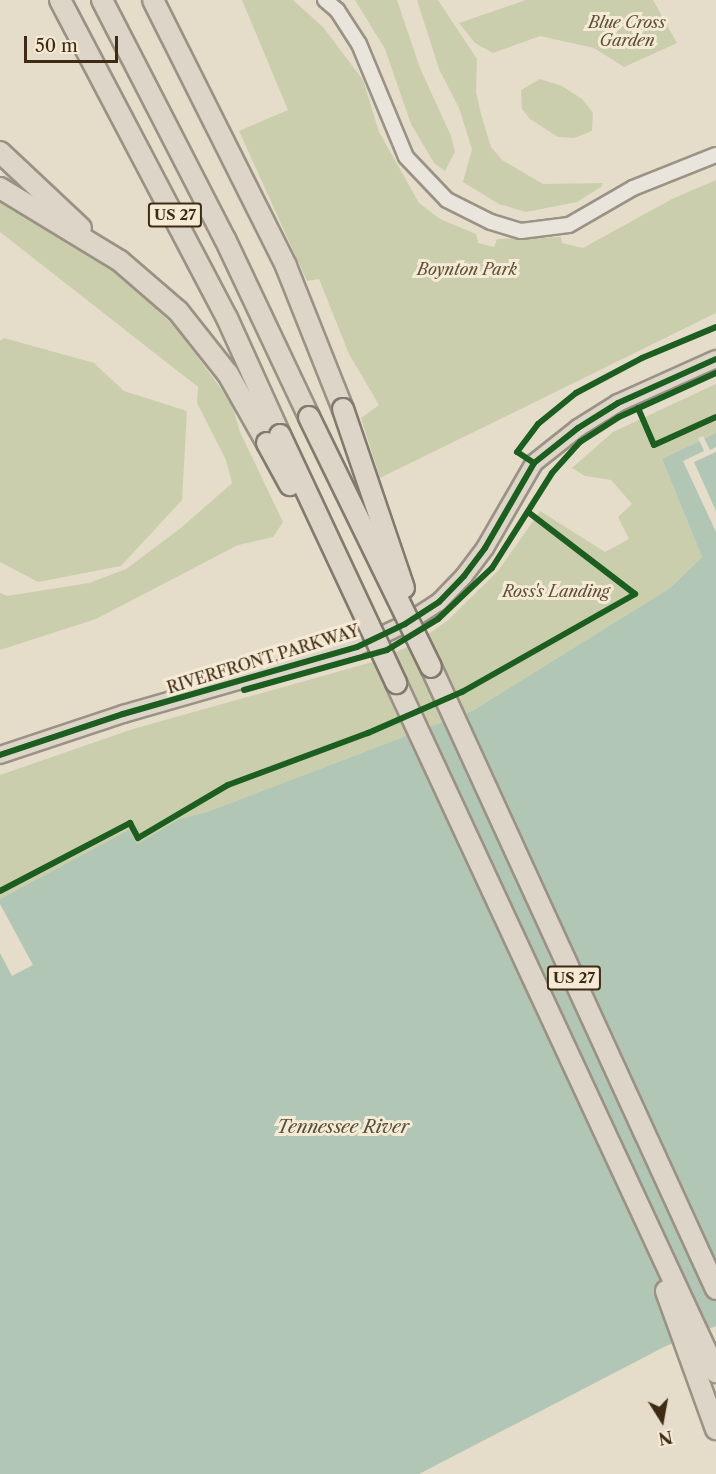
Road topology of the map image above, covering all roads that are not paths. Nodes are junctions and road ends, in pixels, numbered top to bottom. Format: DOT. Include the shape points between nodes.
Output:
graph roads {
  1 [pos="60,0"];
  2 [pos="102,0"];
  3 [pos="153,0"];
  4 [pos="325,0"];
  5 [pos="0,152"];
  6 [pos="716,155"];
  7 [pos="0,188"];
  8 [pos="120,261"];
  9 [pos="716,359"];
  10 [pos="274,439"];
  11 [pos="431,667"];
  12 [pos="0,755"];
  13 [pos="623,1170"];
  14 [pos="716,1289"];
  15 [pos="716,1371"];
  16 [pos="716,1429"];
  1 -- 10 [label="highway, US 27" via="228,318"];
  2 -- 11 [label="highway, US 27, bridge" via="225,239"];
  3 -- 11 [label="highway, bridge" via="286,266 343,409"];
  4 -- 6 [label="street" via="337,10 359,44 406,158 447,200 491,222 521,231 569,225 633,188"];
  5 -- 8 [label="highway"];
  7 -- 8 [label="highway"];
  8 -- 10 [label="highway" via="178,311"];
  9 -- 12 [label="main road, RIVERFRONT PARKWAY" via="618,403 534,463 485,548 464,576 438,602 405,624 357,647 123,714"];
  10 -- 13 [label="highway, US 27, bridge" via="396,683"];
  11 -- 14 [label="highway, US 27"];
  13 -- 15 [label="highway, US 27"];
  13 -- 16 [label="highway"];
}
